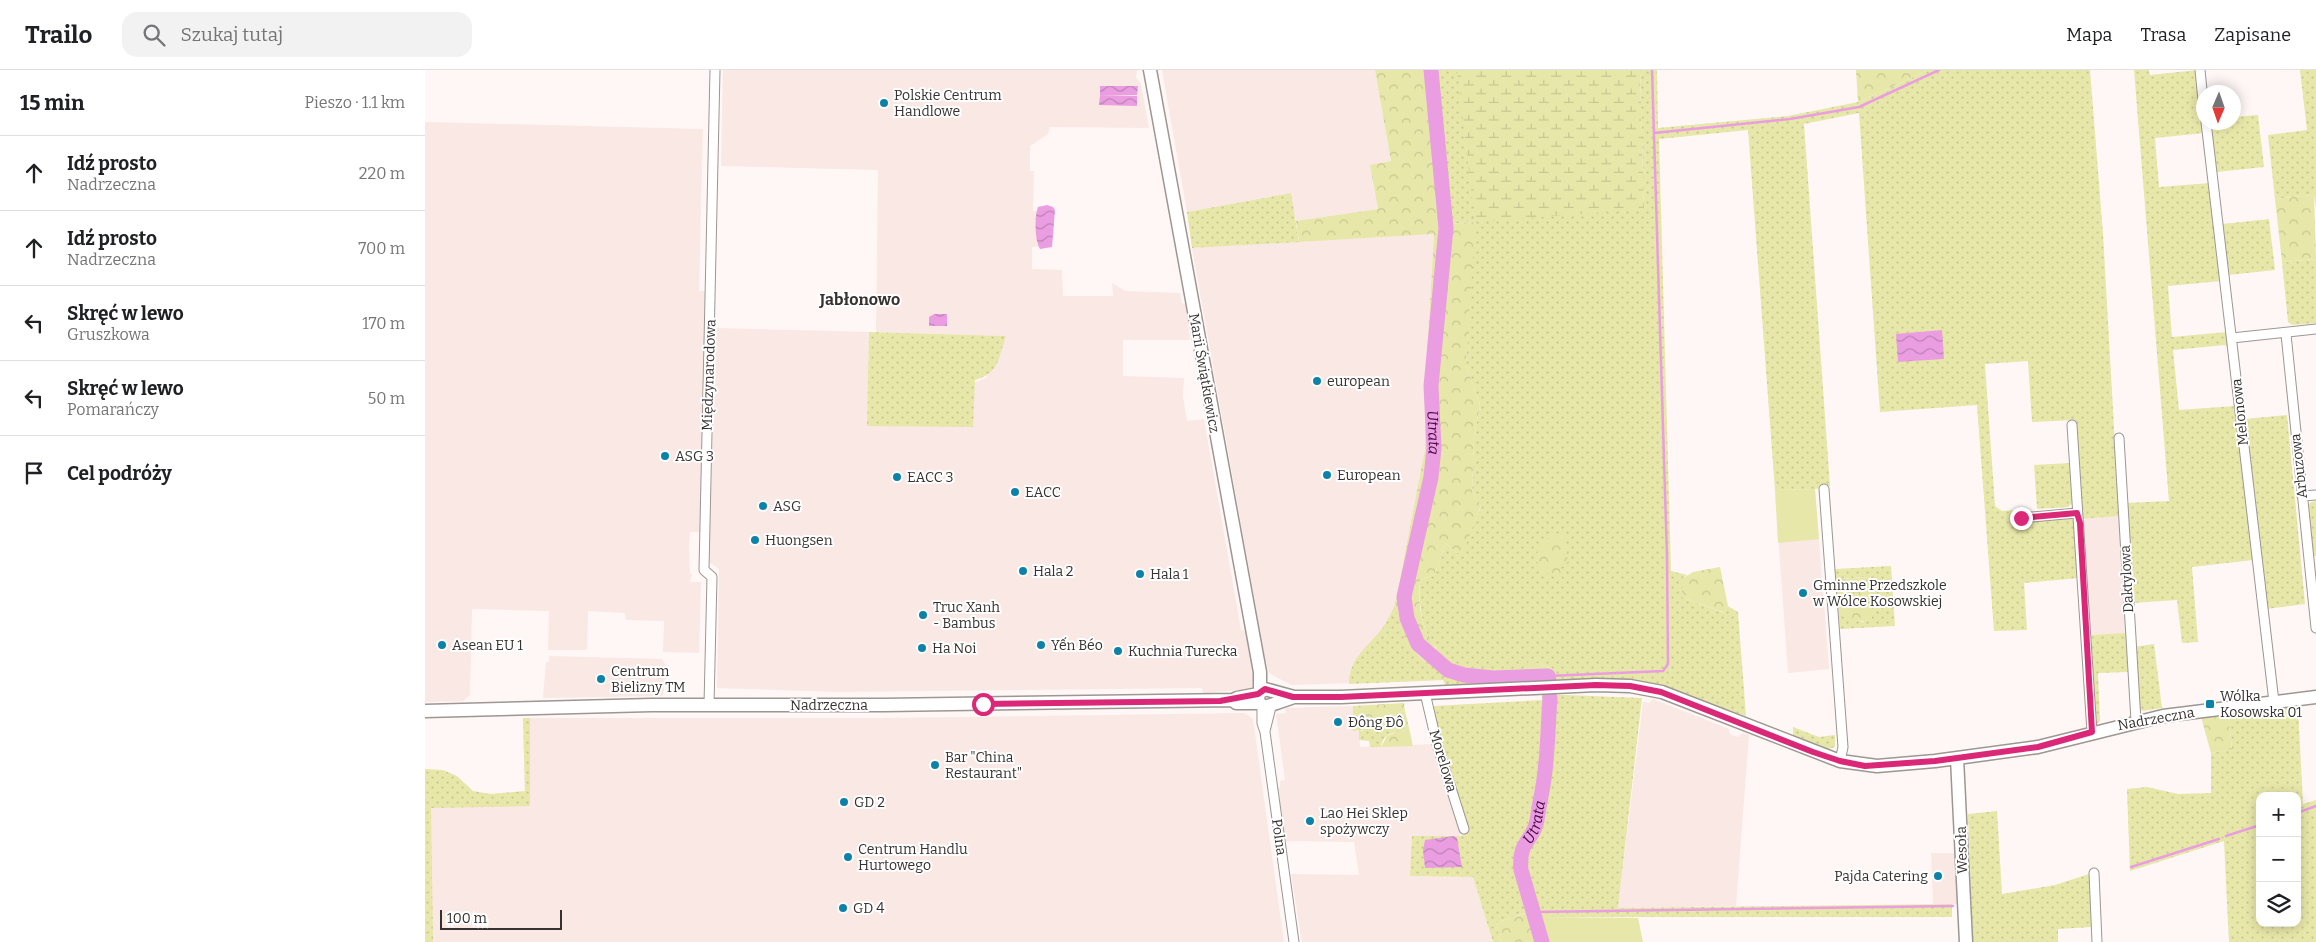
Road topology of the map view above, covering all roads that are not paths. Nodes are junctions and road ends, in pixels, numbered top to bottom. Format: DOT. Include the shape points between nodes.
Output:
graph roads {
  1 [pos="715,70"];
  2 [pos="1150,70"];
  3 [pos="2200,70"];
  4 [pos="2202,85"];
  5 [pos="2207,130"];
  6 [pos="2316,329"];
  7 [pos="2286,334"];
  8 [pos="2232,338"];
  9 [pos="2072,425"];
  10 [pos="2119,438"];
  11 [pos="1824,489"];
  12 [pos="2316,495"];
  13 [pos="2302,496"];
  14 [pos="2077,513"];
  15 [pos="2021,518"];
  16 [pos="2316,628"];
  17 [pos="1425,694"];
  18 [pos="2316,697"];
  19 [pos="1266,698"];
  20 [pos="2274,702"];
  21 [pos="709,705"];
  22 [pos="425,711"];
  23 [pos="2136,721"];
  24 [pos="2092,732"];
  25 [pos="1957,758"];
  26 [pos="1840,761"];
  27 [pos="1465,829"];
  28 [pos="2094,873"];
  29 [pos="1294,942"];
  30 [pos="1966,942"];
  31 [pos="2097,942"];
  1 -- 21 [label="street, Międzynarodowa" via="704,570 712,577"];
  2 -- 19 [label="street, Marii Świątkiewicz"];
  3 -- 4 [label="street"];
  5 -- 8 [label="street, Melonowa"];
  6 -- 7 [label="street"];
  7 -- 8 [label="street"];
  7 -- 13 [label="street, Arbuzowa"];
  8 -- 20 [label="street, Melonowa"];
  9 -- 14 [label="street"];
  10 -- 23 [label="street, Daktylowa"];
  11 -- 26 [label="street" via="1843,747"];
  12 -- 13 [label="street"];
  13 -- 16 [label="street, Arbuzowa"];
  14 -- 15 [label="street"];
  14 -- 24 [label="street"];
  17 -- 19 [label="street, Nadrzeczna"];
  17 -- 26 [label="street, Nadrzeczna" via="1596,685 1641,687 1672,695"];
  17 -- 27 [label="street, Morelowa" via="1437,744"];
  18 -- 20 [label="street, Nadrzeczna"];
  19 -- 21 [label="street, Nadrzeczna" via="1236,703 1233,700"];
  19 -- 29 [label="street, Polna" via="1262,723"];
  20 -- 23 [label="street, Nadrzeczna"];
  21 -- 22 [label="street, Nadrzeczna"];
  23 -- 24 [label="street, Nadrzeczna"];
  24 -- 25 [label="street, Nadrzeczna" via="2038,747"];
  25 -- 26 [label="street, Nadrzeczna" via="1877,766"];
  25 -- 30 [label="street, Wesoła"];
  28 -- 31 [label="street"];
}
